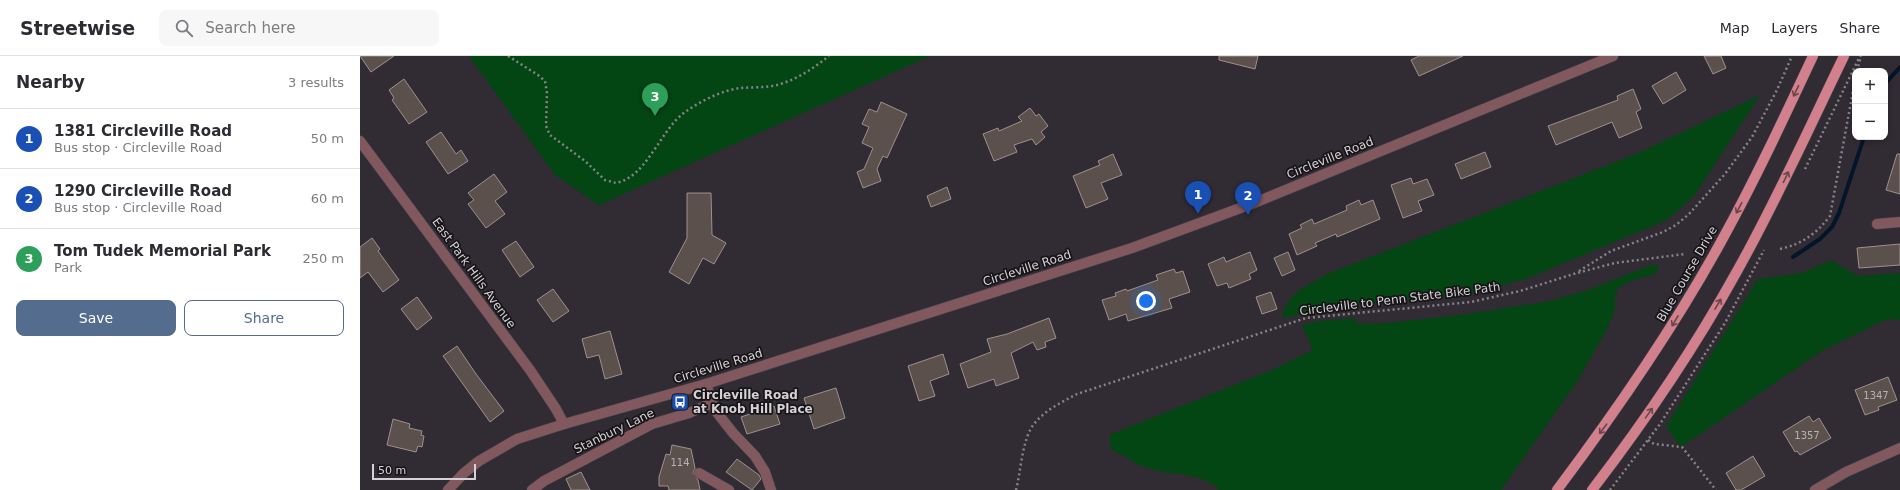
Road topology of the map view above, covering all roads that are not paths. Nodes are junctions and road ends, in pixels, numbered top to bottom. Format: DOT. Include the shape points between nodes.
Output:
graph roads {
  1 [pos="1613,56"];
  2 [pos="1844,56"];
  3 [pos="1812,58"];
  4 [pos="360,141"];
  5 [pos="1900,222"];
  6 [pos="1877,224"];
  7 [pos="706,384"];
  8 [pos="712,403"];
  9 [pos="564,424"];
  10 [pos="1900,448"];
  11 [pos="699,473"];
  12 [pos="448,490"];
  13 [pos="532,490"];
  14 [pos="729,490"];
  15 [pos="771,490"];
  16 [pos="1557,490"];
  17 [pos="1592,490"];
  18 [pos="1815,490"];
  1 -- 7 [label="street, Circleville Road" via="1254,203 1132,248"];
  17 -- 2 [label="main road, one-way" via="1659,399 1736,274"];
  3 -- 16 [label="main road, Blue Course Drive, one-way" via="1744,198 1695,287 1617,409"];
  4 -- 9 [label="street, East Park Hills Avenue" via="530,370"];
  5 -- 6 [label="street"];
  7 -- 8 [label="street"];
  7 -- 9 [label="street, Circleville Road"];
  8 -- 13 [label="street, Stanbury Lane" via="652,424 544,481"];
  8 -- 15 [label="street" via="720,418 755,456 765,472"];
  9 -- 12 [label="street, Circleville Road" via="517,439 496,450 464,473"];
  10 -- 18 [label="street" via="1846,472"];
  11 -- 14 [label="street"];
}
